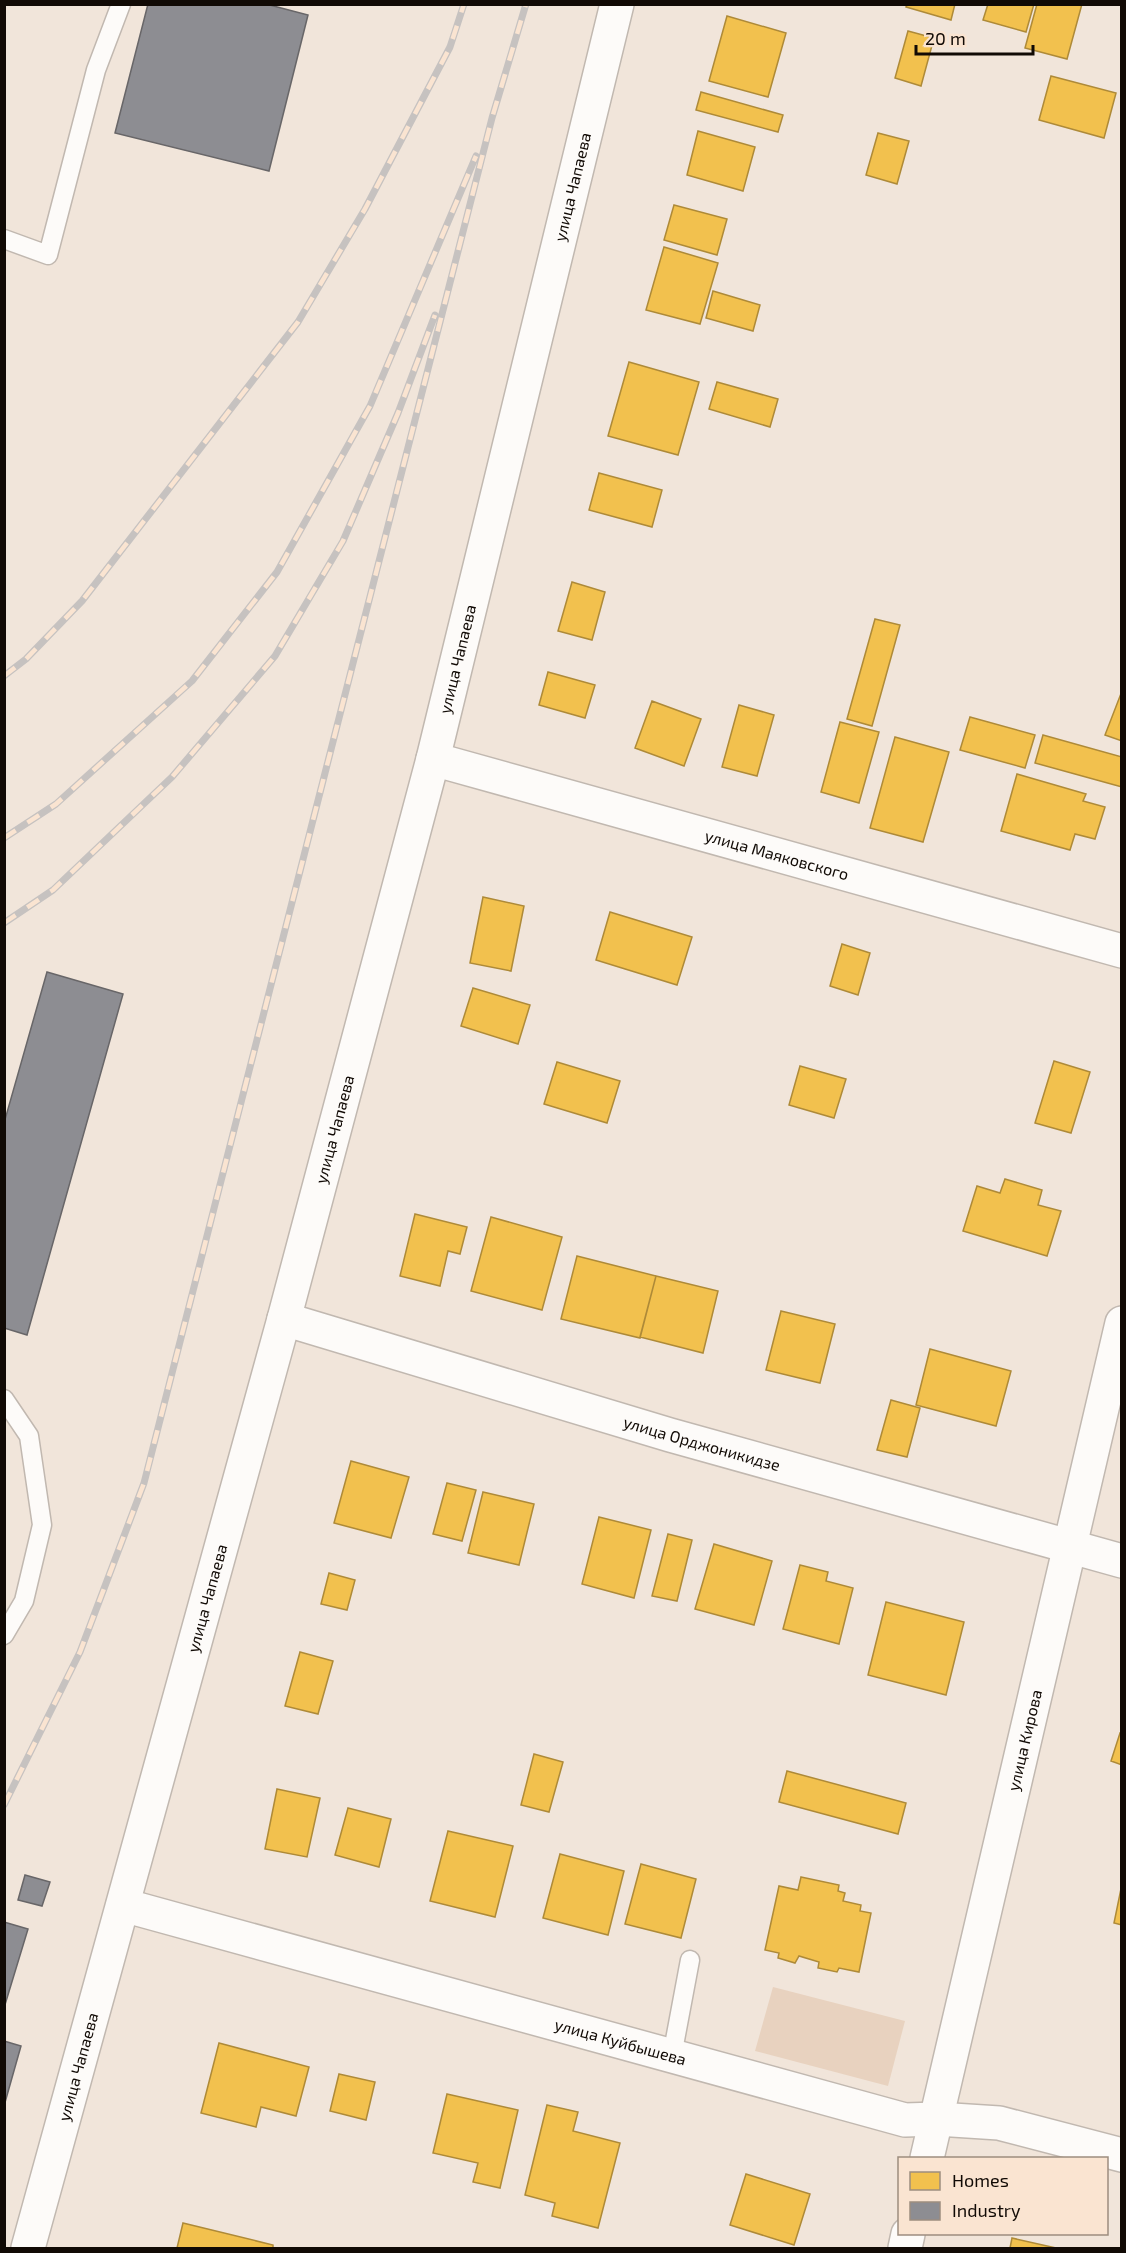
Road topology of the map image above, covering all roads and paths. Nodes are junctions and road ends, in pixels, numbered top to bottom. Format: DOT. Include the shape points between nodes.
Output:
graph roads {
  1 [pos="121,4"];
  2 [pos="617,4"];
  3 [pos="4,239"];
  4 [pos="433,759"];
  5 [pos="1122,951"];
  6 [pos="284,1319"];
  7 [pos="1122,1323"];
  8 [pos="4,1399"];
  9 [pos="1069,1546"];
  10 [pos="1122,1561"];
  11 [pos="4,1635"];
  12 [pos="123,1905"];
  13 [pos="690,1960"];
  14 [pos="672,2056"];
  15 [pos="937,2119"];
  16 [pos="1122,2155"];
  17 [pos="927,2157"];
  18 [pos="28,2248"];
  1 -- 3 [label="lane" via="96,70 48,255"];
  2 -- 4 [label="street, улица Чапаева"];
  4 -- 5 [label="street, улица Маяковского"];
  4 -- 6 [label="street, улица Чапаева"];
  6 -- 9 [label="street, улица Орджоникидзе" via="670,1435"];
  6 -- 12 [label="street, улица Чапаева"];
  7 -- 9 [label="street, улица Кирова"];
  8 -- 11 [label="lane" via="29,1436 42,1525 24,1601"];
  9 -- 10 [label="street, улица Орджоникидзе"];
  9 -- 15 [label="street, улица Кирова"];
  12 -- 14 [label="street, улица Куйбышева"];
  12 -- 18 [label="street, улица Чапаева"];
  13 -- 14 [label="lane"];
  14 -- 15 [label="street, улица Куйбышева" via="905,2120"];
  15 -- 16 [label="street, улица Куйбышева" via="999,2123"];
  15 -- 17 [label="street, улица Кирова"];
}
